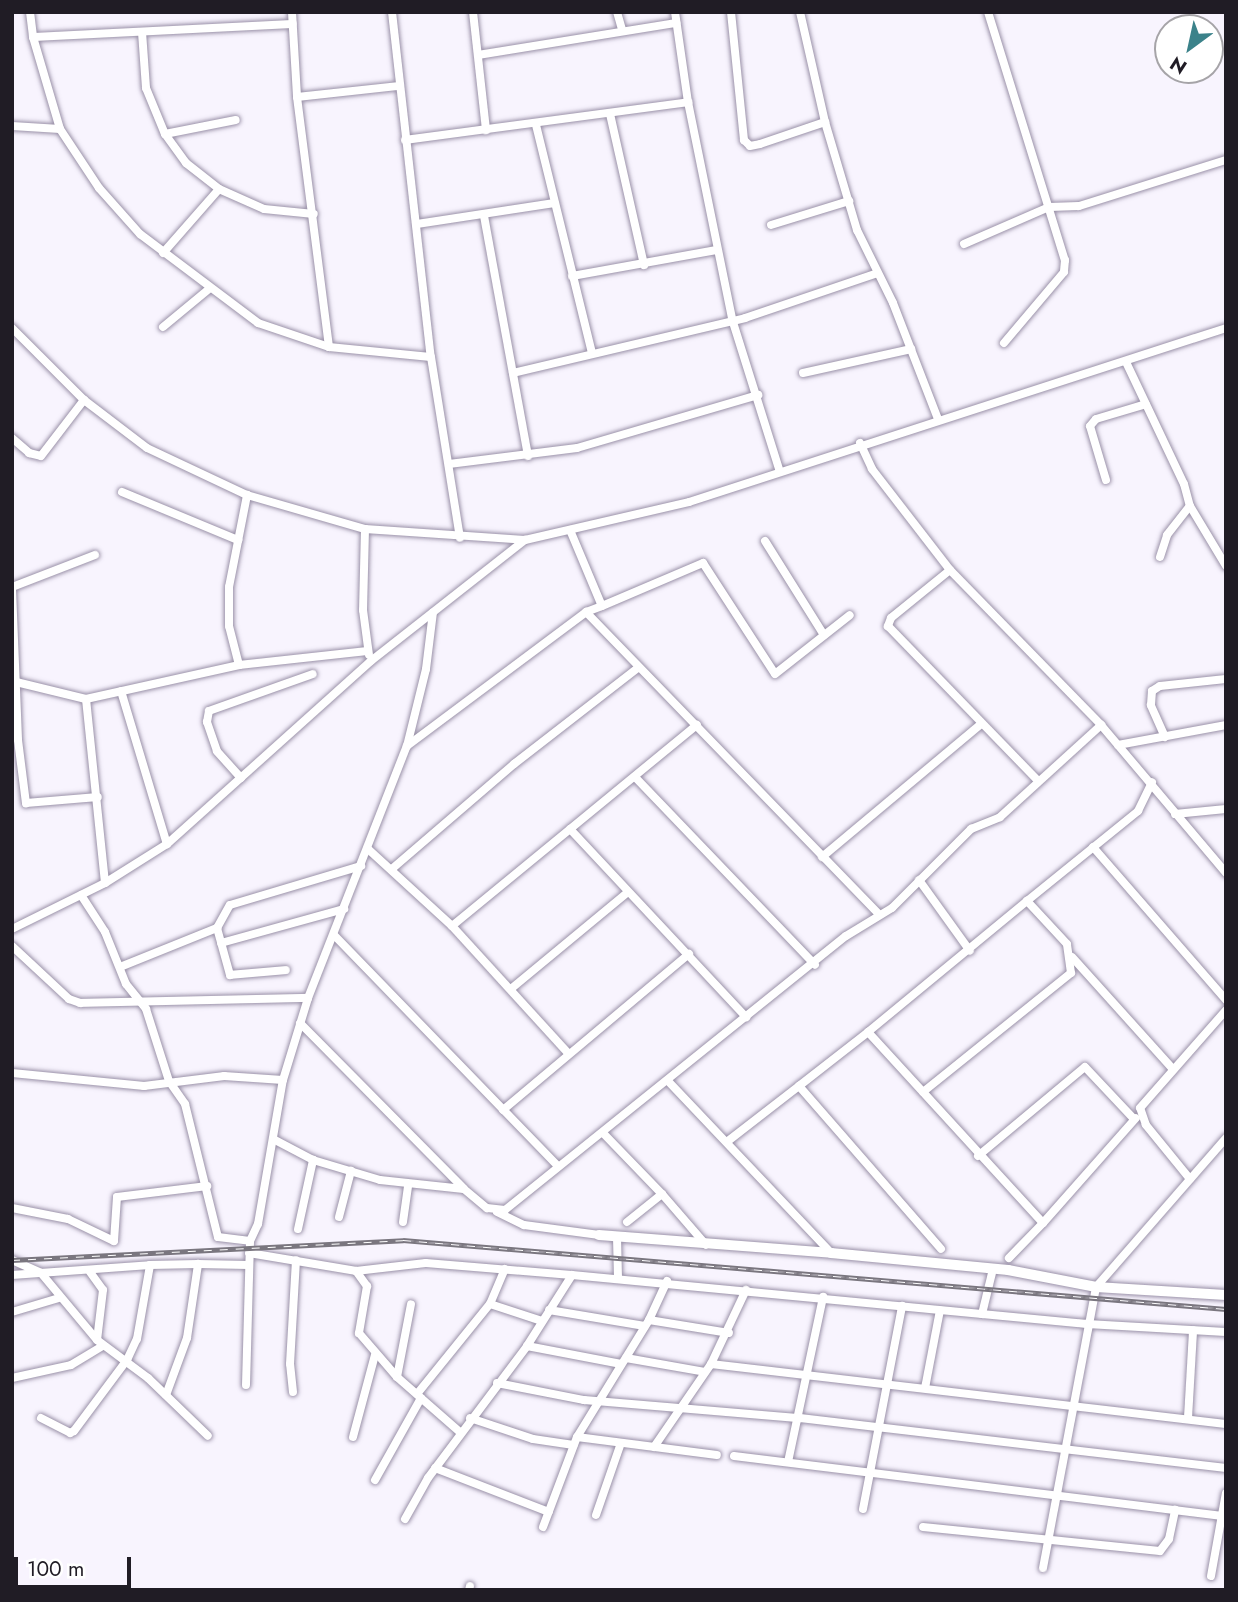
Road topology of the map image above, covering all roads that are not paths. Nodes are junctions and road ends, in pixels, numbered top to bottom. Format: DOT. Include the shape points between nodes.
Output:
graph roads {
  1 [pos="30,12"];
  2 [pos="292,12"];
  3 [pos="392,12"];
  4 [pos="473,12"];
  5 [pos="617,12"];
  6 [pos="675,12"];
  7 [pos="731,12"];
  8 [pos="800,12"];
  9 [pos="988,12"];
  10 [pos="676,23"];
  11 [pos="293,24"];
  12 [pos="622,30"];
  13 [pos="142,32"];
  14 [pos="33,37"];
  15 [pos="478,55"];
  16 [pos="399,86"];
  17 [pos="297,97"];
  18 [pos="688,102"];
  19 [pos="610,114"];
  20 [pos="236,120"];
  21 [pos="825,122"];
  22 [pos="536,125"];
  23 [pos="12,126"];
  24 [pos="60,129"];
  25 [pos="486,130"];
  26 [pos="165,134"];
  27 [pos="405,139"];
  28 [pos="1226,160"];
  29 [pos="219,190"];
  30 [pos="849,201"];
  31 [pos="554,203"];
  32 [pos="1049,207"];
  33 [pos="314,214"];
  34 [pos="484,216"];
  35 [pos="417,224"];
  36 [pos="771,225"];
  37 [pos="964,244"];
  38 [pos="718,250"];
  39 [pos="163,253"];
  40 [pos="644,265"];
  41 [pos="875,274"];
  42 [pos="572,276"];
  43 [pos="209,289"];
  44 [pos="732,319"];
  45 [pos="163,327"];
  46 [pos="12,328"];
  47 [pos="1226,328"];
  48 [pos="1003,343"];
  49 [pos="329,347"];
  50 [pos="911,349"];
  51 [pos="593,353"];
  52 [pos="431,357"];
  53 [pos="1126,362"];
  54 [pos="513,373"];
  55 [pos="803,373"];
  56 [pos="758,395"];
  57 [pos="84,400"];
  58 [pos="1146,404"];
  59 [pos="938,419"];
  60 [pos="12,438"];
  61 [pos="860,443"];
  62 [pos="528,456"];
  63 [pos="449,464"];
  64 [pos="780,472"];
  65 [pos="1106,480"];
  66 [pos="122,492"];
  67 [pos="247,495"];
  68 [pos="1189,506"];
  69 [pos="365,529"];
  70 [pos="570,530"];
  71 [pos="460,538"];
  72 [pos="238,540"];
  73 [pos="525,540"];
  74 [pos="765,541"];
  75 [pos="95,555"];
  76 [pos="1160,557"];
  77 [pos="1226,566"];
  78 [pos="950,570"];
  79 [pos="12,589"];
  80 [pos="602,606"];
  81 [pos="433,612"];
  82 [pos="586,612"];
  83 [pos="850,615"];
  84 [pos="824,635"];
  85 [pos="367,650"];
  86 [pos="372,661"];
  87 [pos="239,666"];
  88 [pos="639,667"];
  89 [pos="313,674"];
  90 [pos="1226,679"];
  91 [pos="14,682"];
  92 [pos="121,691"];
  93 [pos="86,699"];
  94 [pos="981,724"];
  95 [pos="697,725"];
  96 [pos="1101,725"];
  97 [pos="1226,725"];
  98 [pos="1165,737"];
  99 [pos="1118,745"];
  100 [pos="407,746"];
  101 [pos="635,777"];
  102 [pos="242,778"];
  103 [pos="1037,780"];
  104 [pos="1152,782"];
  105 [pos="98,797"];
  106 [pos="1226,809"];
  107 [pos="1175,814"];
  108 [pos="569,829"];
  109 [pos="167,844"];
  110 [pos="1093,847"];
  111 [pos="368,849"];
  112 [pos="822,856"];
  113 [pos="361,866"];
  114 [pos="393,868"];
  115 [pos="1226,873"];
  116 [pos="919,880"];
  117 [pos="105,883"];
  118 [pos="627,892"];
  119 [pos="82,895"];
  120 [pos="1027,901"];
  121 [pos="344,909"];
  122 [pos="879,914"];
  123 [pos="452,926"];
  124 [pos="217,928"];
  125 [pos="12,929"];
  126 [pos="334,935"];
  127 [pos="220,943"];
  128 [pos="13,947"];
  129 [pos="970,951"];
  130 [pos="689,954"];
  131 [pos="1072,957"];
  132 [pos="815,965"];
  133 [pos="120,967"];
  134 [pos="286,970"];
  135 [pos="512,988"];
  136 [pos="308,999"];
  137 [pos="138,1000"];
  138 [pos="1226,1000"];
  139 [pos="1226,1010"];
  140 [pos="746,1017"];
  141 [pos="300,1023"];
  142 [pos="868,1032"];
  143 [pos="568,1053"];
  144 [pos="1172,1068"];
  145 [pos="12,1073"];
  146 [pos="284,1080"];
  147 [pos="169,1081"];
  148 [pos="668,1081"];
  149 [pos="799,1086"];
  150 [pos="923,1092"];
  151 [pos="503,1110"];
  152 [pos="1137,1117"];
  153 [pos="603,1133"];
  154 [pos="1226,1138"];
  155 [pos="275,1140"];
  156 [pos="728,1141"];
  157 [pos="978,1156"];
  158 [pos="313,1160"];
  159 [pos="558,1166"];
  160 [pos="351,1171"];
  161 [pos="1190,1179"];
  162 [pos="207,1186"];
  163 [pos="408,1186"];
  164 [pos="464,1189"];
  165 [pos="663,1194"];
  166 [pos="12,1208"];
  167 [pos="497,1212"];
  168 [pos="339,1217"];
  169 [pos="403,1222"];
  170 [pos="627,1222"];
  171 [pos="1043,1223"];
  172 [pos="299,1228"];
  173 [pos="599,1235"];
  174 [pos="617,1237"];
  175 [pos="250,1241"];
  176 [pos="706,1245"];
  177 [pos="941,1249"];
  178 [pos="249,1253"];
  179 [pos="831,1253"];
  180 [pos="1009,1258"];
  181 [pos="12,1260"];
  182 [pos="296,1260"];
  183 [pos="198,1264"];
  184 [pos="150,1265"];
  185 [pos="248,1265"];
  186 [pos="505,1269"];
  187 [pos="993,1269"];
  188 [pos="356,1271"];
  189 [pos="90,1272"];
  190 [pos="41,1273"];
  191 [pos="12,1275"];
  192 [pos="572,1275"];
  193 [pos="618,1278"];
  194 [pos="667,1281"];
  195 [pos="1096,1287"];
  196 [pos="747,1290"];
  197 [pos="1226,1295"];
  198 [pos="823,1297"];
  199 [pos="59,1298"];
  200 [pos="411,1304"];
  201 [pos="490,1304"];
  202 [pos="902,1306"];
  203 [pos="549,1310"];
  204 [pos="940,1310"];
  205 [pos="12,1312"];
  206 [pos="982,1314"];
  207 [pos="542,1321"];
  208 [pos="647,1323"];
  209 [pos="1087,1324"];
  210 [pos="1193,1330"];
  211 [pos="1226,1332"];
  212 [pos="729,1333"];
  213 [pos="100,1343"];
  214 [pos="527,1346"];
  215 [pos="375,1355"];
  216 [pos="127,1360"];
  217 [pos="624,1361"];
  218 [pos="711,1364"];
  219 [pos="705,1372"];
  220 [pos="808,1373"];
  221 [pos="397,1377"];
  222 [pos="12,1378"];
  223 [pos="497,1383"];
  224 [pos="884,1384"];
  225 [pos="246,1385"];
  226 [pos="925,1388"];
  227 [pos="293,1392"];
  228 [pos="166,1395"];
  229 [pos="419,1396"];
  230 [pos="596,1399"];
  231 [pos="1073,1405"];
  232 [pos="680,1407"];
  233 [pos="41,1418"];
  234 [pos="470,1418"];
  235 [pos="800,1418"];
  236 [pos="1188,1418"];
  237 [pos="1226,1424"];
  238 [pos="876,1427"];
  239 [pos="461,1433"];
  240 [pos="208,1436"];
  241 [pos="353,1437"];
  242 [pos="575,1441"];
  243 [pos="621,1443"];
  244 [pos="654,1447"];
  245 [pos="1065,1451"];
  246 [pos="717,1455"];
  247 [pos="734,1456"];
  248 [pos="788,1462"];
  249 [pos="435,1468"];
  250 [pos="1226,1468"];
  251 [pos="870,1471"];
  252 [pos="375,1480"];
  253 [pos="1226,1493"];
  254 [pos="1056,1496"];
  255 [pos="863,1509"];
  256 [pos="1175,1510"];
  257 [pos="549,1512"];
  258 [pos="596,1515"];
  259 [pos="1220,1516"];
  260 [pos="405,1519"];
  261 [pos="543,1527"];
  262 [pos="923,1527"];
  263 [pos="1048,1541"];
  264 [pos="1043,1568"];
  265 [pos="1211,1576"];
  1 -- 14 [label="street"];
  2 -- 11 [label="street"];
  3 -- 16 [label="street"];
  4 -- 15 [label="street"];
  5 -- 12 [label="street"];
  6 -- 10 [label="street"];
  7 -- 21 [label="street" via="744,140 750,146 760,144"];
  8 -- 21 [label="street"];
  9 -- 32 [label="street"];
  10 -- 12 [label="street"];
  10 -- 18 [label="street"];
  11 -- 13 [label="street"];
  11 -- 17 [label="street"];
  12 -- 15 [label="street"];
  13 -- 14 [label="street"];
  13 -- 26 [label="street" via="146,88"];
  14 -- 24 [label="street"];
  15 -- 25 [label="street"];
  16 -- 17 [label="street"];
  16 -- 27 [label="street"];
  17 -- 33 [label="street"];
  18 -- 19 [label="street"];
  18 -- 38 [label="street"];
  19 -- 22 [label="street"];
  19 -- 40 [label="street"];
  20 -- 26 [label="street"];
  21 -- 30 [label="street"];
  22 -- 25 [label="street"];
  22 -- 31 [label="street"];
  23 -- 24 [label="street"];
  24 -- 39 [label="street" via="99,188"];
  25 -- 27 [label="street"];
  26 -- 29 [label="street" via="186,163"];
  27 -- 35 [label="street"];
  28 -- 32 [label="street" via="1080,206"];
  29 -- 33 [label="street" via="264,209"];
  29 -- 39 [label="street"];
  30 -- 36 [label="street"];
  30 -- 41 [label="street"];
  31 -- 34 [label="street"];
  31 -- 42 [label="street"];
  32 -- 37 [label="street"];
  32 -- 48 [label="street" via="1064,271"];
  33 -- 49 [label="street"];
  34 -- 35 [label="street"];
  34 -- 54 [label="street"];
  35 -- 52 [label="street"];
  38 -- 40 [label="street"];
  38 -- 44 [label="street"];
  39 -- 43 [label="street"];
  40 -- 42 [label="street"];
  41 -- 44 [label="street"];
  41 -- 50 [label="street" via="893,303"];
  42 -- 51 [label="street"];
  43 -- 45 [label="street"];
  43 -- 49 [label="street" via="258,323"];
  44 -- 51 [label="street"];
  44 -- 56 [label="street"];
  46 -- 57 [label="street"];
  47 -- 53 [label="street"];
  49 -- 52 [label="street"];
  50 -- 55 [label="street"];
  50 -- 59 [label="street"];
  51 -- 54 [label="street"];
  52 -- 63 [label="street"];
  53 -- 58 [label="street"];
  53 -- 59 [label="street"];
  54 -- 62 [label="street"];
  56 -- 62 [label="street" via="577,448"];
  56 -- 64 [label="street"];
  57 -- 60 [label="street" via="41,456 29,453"];
  57 -- 67 [label="street" via="147,448"];
  58 -- 65 [label="street" via="1096,419 1090,426"];
  58 -- 68 [label="street" via="1184,484"];
  59 -- 61 [label="street"];
  61 -- 64 [label="street"];
  61 -- 78 [label="street" via="872,469"];
  62 -- 63 [label="street"];
  63 -- 71 [label="street"];
  64 -- 70 [label="street" via="689,502"];
  66 -- 72 [label="street"];
  67 -- 69 [label="street"];
  67 -- 72 [label="street"];
  68 -- 76 [label="street" via="1167,535"];
  68 -- 77 [label="street"];
  69 -- 71 [label="street"];
  69 -- 85 [label="street"];
  70 -- 73 [label="street"];
  70 -- 80 [label="street"];
  71 -- 73 [label="street"];
  72 -- 87 [label="street" via="229,587 229,626"];
  73 -- 81 [label="street"];
  74 -- 84 [label="street"];
  75 -- 79 [label="street"];
  78 -- 94 [label="street" via="891,618 888,626"];
  78 -- 96 [label="street"];
  79 -- 91 [label="street"];
  80 -- 82 [label="street"];
  80 -- 84 [label="street" via="703,563 775,674"];
  81 -- 86 [label="street"];
  81 -- 100 [label="street" via="426,669"];
  82 -- 88 [label="street"];
  82 -- 100 [label="street"];
  83 -- 84 [label="street"];
  85 -- 86 [label="street"];
  85 -- 87 [label="street"];
  86 -- 102 [label="street"];
  87 -- 92 [label="street"];
  88 -- 95 [label="street"];
  88 -- 114 [label="street" via="518,760"];
  89 -- 102 [label="street" via="209,711 207,722 217,751"];
  90 -- 98 [label="street" via="1156,688 1150,695 1151,705"];
  91 -- 93 [label="street"];
  91 -- 105 [label="street" via="26,803"];
  92 -- 93 [label="street"];
  92 -- 109 [label="street"];
  93 -- 105 [label="street"];
  94 -- 103 [label="street"];
  94 -- 112 [label="street"];
  95 -- 101 [label="street"];
  95 -- 112 [label="street"];
  96 -- 99 [label="street"];
  96 -- 103 [label="street"];
  97 -- 98 [label="street"];
  98 -- 99 [label="street"];
  99 -- 104 [label="street"];
  100 -- 111 [label="street"];
  101 -- 108 [label="street"];
  101 -- 132 [label="street"];
  102 -- 109 [label="street"];
  103 -- 116 [label="street" via="1000,817 971,829"];
  104 -- 107 [label="street"];
  104 -- 110 [label="street" via="1138,811"];
  105 -- 117 [label="street"];
  106 -- 107 [label="street"];
  107 -- 115 [label="street"];
  108 -- 118 [label="street"];
  108 -- 123 [label="street"];
  109 -- 117 [label="street"];
  110 -- 120 [label="street"];
  110 -- 138 [label="street"];
  111 -- 113 [label="street"];
  111 -- 114 [label="street"];
  112 -- 122 [label="street"];
  113 -- 121 [label="street"];
  113 -- 124 [label="street" via="230,905"];
  114 -- 123 [label="street"];
  116 -- 122 [label="street" via="892,908"];
  116 -- 129 [label="street"];
  117 -- 119 [label="street"];
  118 -- 130 [label="street"];
  118 -- 135 [label="street"];
  119 -- 125 [label="street"];
  119 -- 133 [label="street"];
  120 -- 129 [label="street"];
  120 -- 131 [label="street" via="1067,944"];
  121 -- 126 [label="street"];
  121 -- 127 [label="street"];
  122 -- 132 [label="street"];
  123 -- 135 [label="street"];
  124 -- 127 [label="street"];
  124 -- 133 [label="street"];
  126 -- 136 [label="street"];
  126 -- 151 [label="street"];
  127 -- 134 [label="street" via="230,975"];
  128 -- 137 [label="street" via="80,1003"];
  129 -- 142 [label="street"];
  130 -- 140 [label="street"];
  130 -- 143 [label="street"];
  131 -- 144 [label="street"];
  131 -- 150 [label="street" via="1073,967 1065,979"];
  132 -- 140 [label="street"];
  133 -- 137 [label="street"];
  135 -- 143 [label="street"];
  136 -- 137 [label="street"];
  136 -- 141 [label="street"];
  137 -- 147 [label="street" via="146,1009"];
  139 -- 144 [label="street"];
  140 -- 148 [label="street"];
  141 -- 146 [label="street"];
  141 -- 164 [label="street"];
  142 -- 149 [label="street"];
  142 -- 150 [label="street"];
  143 -- 151 [label="street"];
  144 -- 152 [label="street" via="1143,1102"];
  145 -- 147 [label="street" via="145,1086"];
  146 -- 147 [label="street" via="224,1076"];
  146 -- 155 [label="street"];
  147 -- 162 [label="street" via="185,1104"];
  148 -- 153 [label="street"];
  148 -- 156 [label="street"];
  149 -- 156 [label="street"];
  149 -- 177 [label="street"];
  150 -- 157 [label="street"];
  151 -- 159 [label="street"];
  152 -- 157 [label="street" via="1085,1067"];
  152 -- 161 [label="street"];
  152 -- 171 [label="street"];
  153 -- 159 [label="street"];
  153 -- 165 [label="street"];
  154 -- 161 [label="street"];
  155 -- 158 [label="street"];
  155 -- 175 [label="street" via="258,1224"];
  156 -- 179 [label="street"];
  157 -- 171 [label="street"];
  158 -- 160 [label="street"];
  158 -- 172 [label="street"];
  159 -- 167 [label="street"];
  160 -- 163 [label="street"];
  160 -- 168 [label="street"];
  161 -- 195 [label="street"];
  162 -- 166 [label="street" via="117,1197 114,1241 68,1219"];
  162 -- 175 [label="street" via="218,1237"];
  163 -- 164 [label="street"];
  163 -- 169 [label="street"];
  164 -- 167 [label="street"];
  165 -- 170 [label="street"];
  165 -- 176 [label="street"];
  167 -- 173 [label="street" via="524,1225"];
  171 -- 180 [label="street"];
  173 -- 174 [label="main road"];
  174 -- 176 [label="main road"];
  174 -- 193 [label="street"];
  175 -- 178 [label="street"];
  176 -- 179 [label="main road"];
  178 -- 182 [label="street"];
  178 -- 185 [label="street"];
  179 -- 187 [label="main road"];
  181 -- 190 [label="street"];
  182 -- 188 [label="street"];
  182 -- 227 [label="street" via="290,1354"];
  183 -- 184 [label="street"];
  183 -- 185 [label="street"];
  183 -- 228 [label="street" via="187,1338"];
  184 -- 189 [label="street"];
  184 -- 216 [label="street" via="137,1339"];
  185 -- 225 [label="street"];
  186 -- 188 [label="street" via="426,1263"];
  186 -- 192 [label="street"];
  186 -- 201 [label="street"];
  187 -- 195 [label="main road"];
  187 -- 206 [label="street"];
  188 -- 215 [label="street" via="367,1286 359,1333"];
  189 -- 190 [label="street"];
  189 -- 213 [label="street" via="103,1290"];
  190 -- 191 [label="street"];
  190 -- 199 [label="street"];
  192 -- 193 [label="street"];
  192 -- 203 [label="street"];
  193 -- 194 [label="street"];
  194 -- 196 [label="street"];
  194 -- 208 [label="street"];
  195 -- 197 [label="main road"];
  195 -- 209 [label="street"];
  196 -- 198 [label="street"];
  196 -- 212 [label="street"];
  198 -- 202 [label="street"];
  198 -- 220 [label="street"];
  199 -- 205 [label="street"];
  199 -- 213 [label="street"];
  200 -- 221 [label="street"];
  201 -- 207 [label="street"];
  201 -- 229 [label="street"];
  202 -- 204 [label="street"];
  202 -- 224 [label="street"];
  203 -- 207 [label="street"];
  203 -- 208 [label="street"];
  204 -- 206 [label="street"];
  204 -- 226 [label="street"];
  206 -- 209 [label="street"];
  207 -- 214 [label="street"];
  208 -- 212 [label="street"];
  208 -- 217 [label="street"];
  209 -- 210 [label="street"];
  209 -- 231 [label="street"];
  210 -- 211 [label="street"];
  210 -- 236 [label="street"];
  212 -- 218 [label="street"];
  213 -- 216 [label="street"];
  213 -- 222 [label="street" via="71,1365"];
  214 -- 217 [label="street"];
  214 -- 223 [label="street"];
  215 -- 221 [label="street"];
  215 -- 241 [label="street"];
  216 -- 228 [label="street"];
  216 -- 233 [label="street" via="74,1431"];
  217 -- 219 [label="street"];
  217 -- 230 [label="street"];
  218 -- 219 [label="street"];
  218 -- 220 [label="street"];
  219 -- 232 [label="street"];
  220 -- 224 [label="street"];
  220 -- 235 [label="street"];
  221 -- 229 [label="street"];
  223 -- 230 [label="street" via="543,1394"];
  223 -- 234 [label="street"];
  224 -- 226 [label="street"];
  224 -- 238 [label="street"];
  226 -- 231 [label="street"];
  228 -- 240 [label="street"];
  229 -- 239 [label="street"];
  229 -- 252 [label="street"];
  230 -- 232 [label="street"];
  230 -- 242 [label="street"];
  231 -- 236 [label="street"];
  231 -- 245 [label="street"];
  232 -- 235 [label="street"];
  232 -- 244 [label="street"];
  234 -- 239 [label="street"];
  234 -- 242 [label="street" via="533,1439"];
  235 -- 238 [label="street"];
  235 -- 248 [label="street"];
  236 -- 237 [label="street"];
  238 -- 245 [label="street"];
  238 -- 251 [label="street"];
  239 -- 249 [label="street"];
  242 -- 243 [label="street"];
  242 -- 257 [label="street"];
  243 -- 244 [label="street"];
  243 -- 258 [label="street"];
  244 -- 246 [label="street"];
  245 -- 250 [label="street"];
  245 -- 254 [label="street"];
  247 -- 248 [label="street"];
  248 -- 251 [label="street"];
  249 -- 257 [label="street"];
  249 -- 260 [label="street"];
  251 -- 254 [label="street"];
  251 -- 255 [label="street"];
  253 -- 259 [label="street"];
  254 -- 256 [label="street"];
  254 -- 263 [label="street"];
  256 -- 259 [label="street"];
  256 -- 263 [label="street" via="1169,1539 1160,1551"];
  257 -- 261 [label="street"];
  259 -- 265 [label="street"];
  262 -- 263 [label="street"];
  263 -- 264 [label="street"];
}
